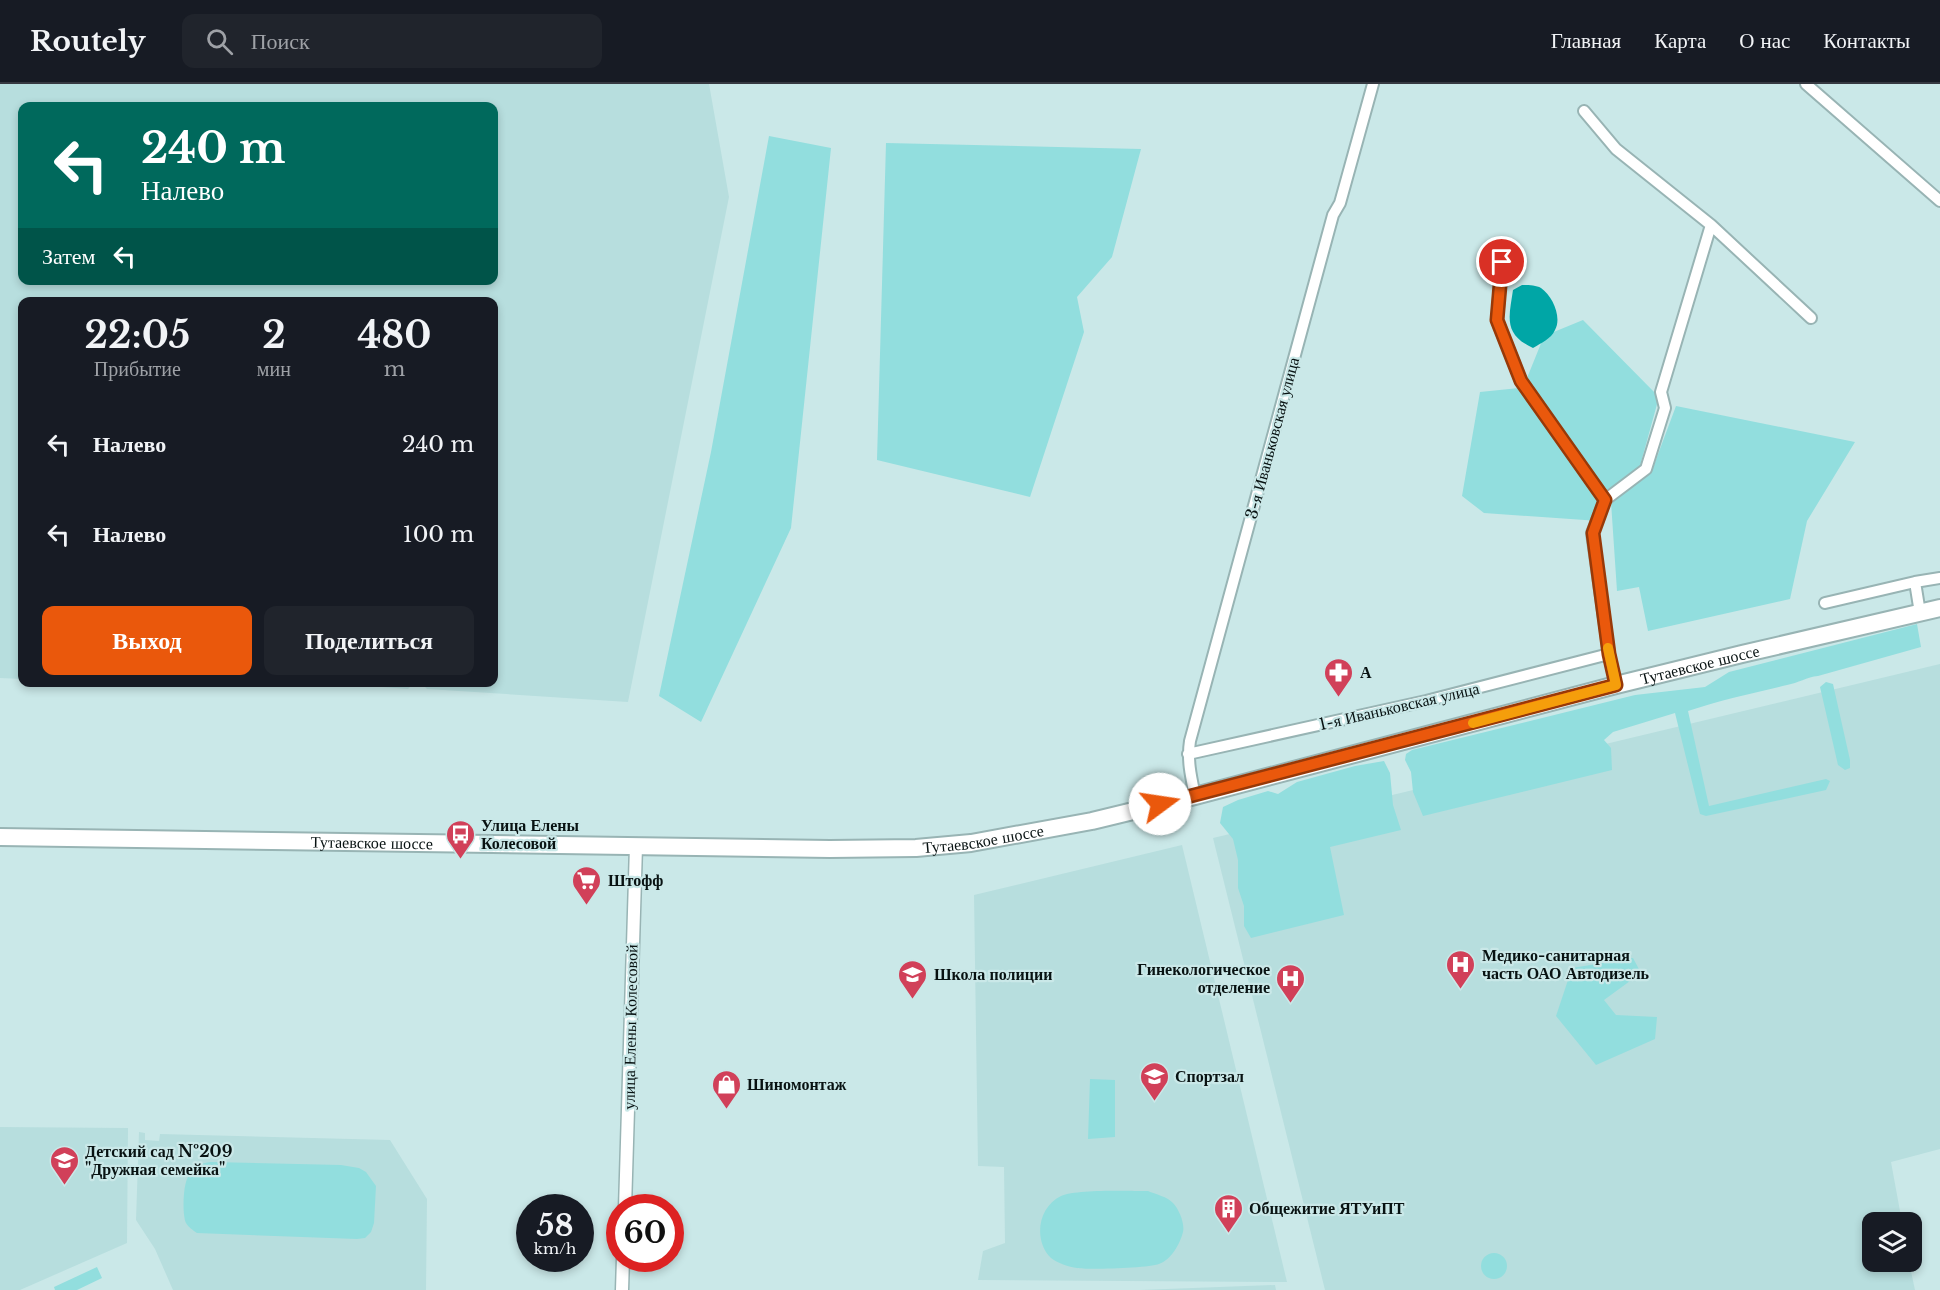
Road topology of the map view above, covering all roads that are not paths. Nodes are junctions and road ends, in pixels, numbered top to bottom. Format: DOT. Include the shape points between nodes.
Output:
graph roads {
  1 [pos="1373,84"];
  2 [pos="1806,84"];
  3 [pos="1584,111"];
  4 [pos="1940,201"];
  5 [pos="1711,225"];
  6 [pos="1502,262"];
  7 [pos="1811,318"];
  8 [pos="1605,500"];
  9 [pos="1940,578"];
  10 [pos="1915,582"];
  11 [pos="1825,603"];
  12 [pos="1940,609"];
  13 [pos="1920,613"];
  14 [pos="1609,654"];
  15 [pos="1616,685"];
  16 [pos="1188,754"];
  17 [pos="1195,796"];
  18 [pos="0,837"];
  19 [pos="636,846"];
  20 [pos="625,1194"];
  21 [pos="623,1272"];
  22 [pos="622,1290"];
  1 -- 16 [label="street, 3-я Иваньковская улица" via="1340,203 1333,215"];
  2 -- 4 [label="street"];
  3 -- 5 [label="street" via="1616,149"];
  5 -- 7 [label="street"];
  5 -- 8 [label="street" via="1661,392 1665,408 1647,469"];
  6 -- 8 [label="street" via="1497,320 1521,381"];
  8 -- 14 [label="street" via="1593,533"];
  9 -- 10 [label="street"];
  10 -- 11 [label="street"];
  10 -- 13 [label="street"];
  12 -- 13 [label="main road, Тутаевское шоссе"];
  13 -- 15 [label="main road, Тутаевское шоссе"];
  14 -- 15 [label="street"];
  14 -- 16 [label="street, 1-я Иваньковская улица" via="1426,701"];
  15 -- 17 [label="main road, Тутаевское шоссе"];
  16 -- 17 [label="street, 3-я Иваньковская улица"];
  17 -- 19 [label="main road, Тутаевское шоссе" via="1092,821 971,843 906,848"];
  18 -- 19 [label="main road, Тутаевское шоссе"];
  19 -- 20 [label="street, улица Елены Колесовой"];
  21 -- 22 [label="street"];
}
